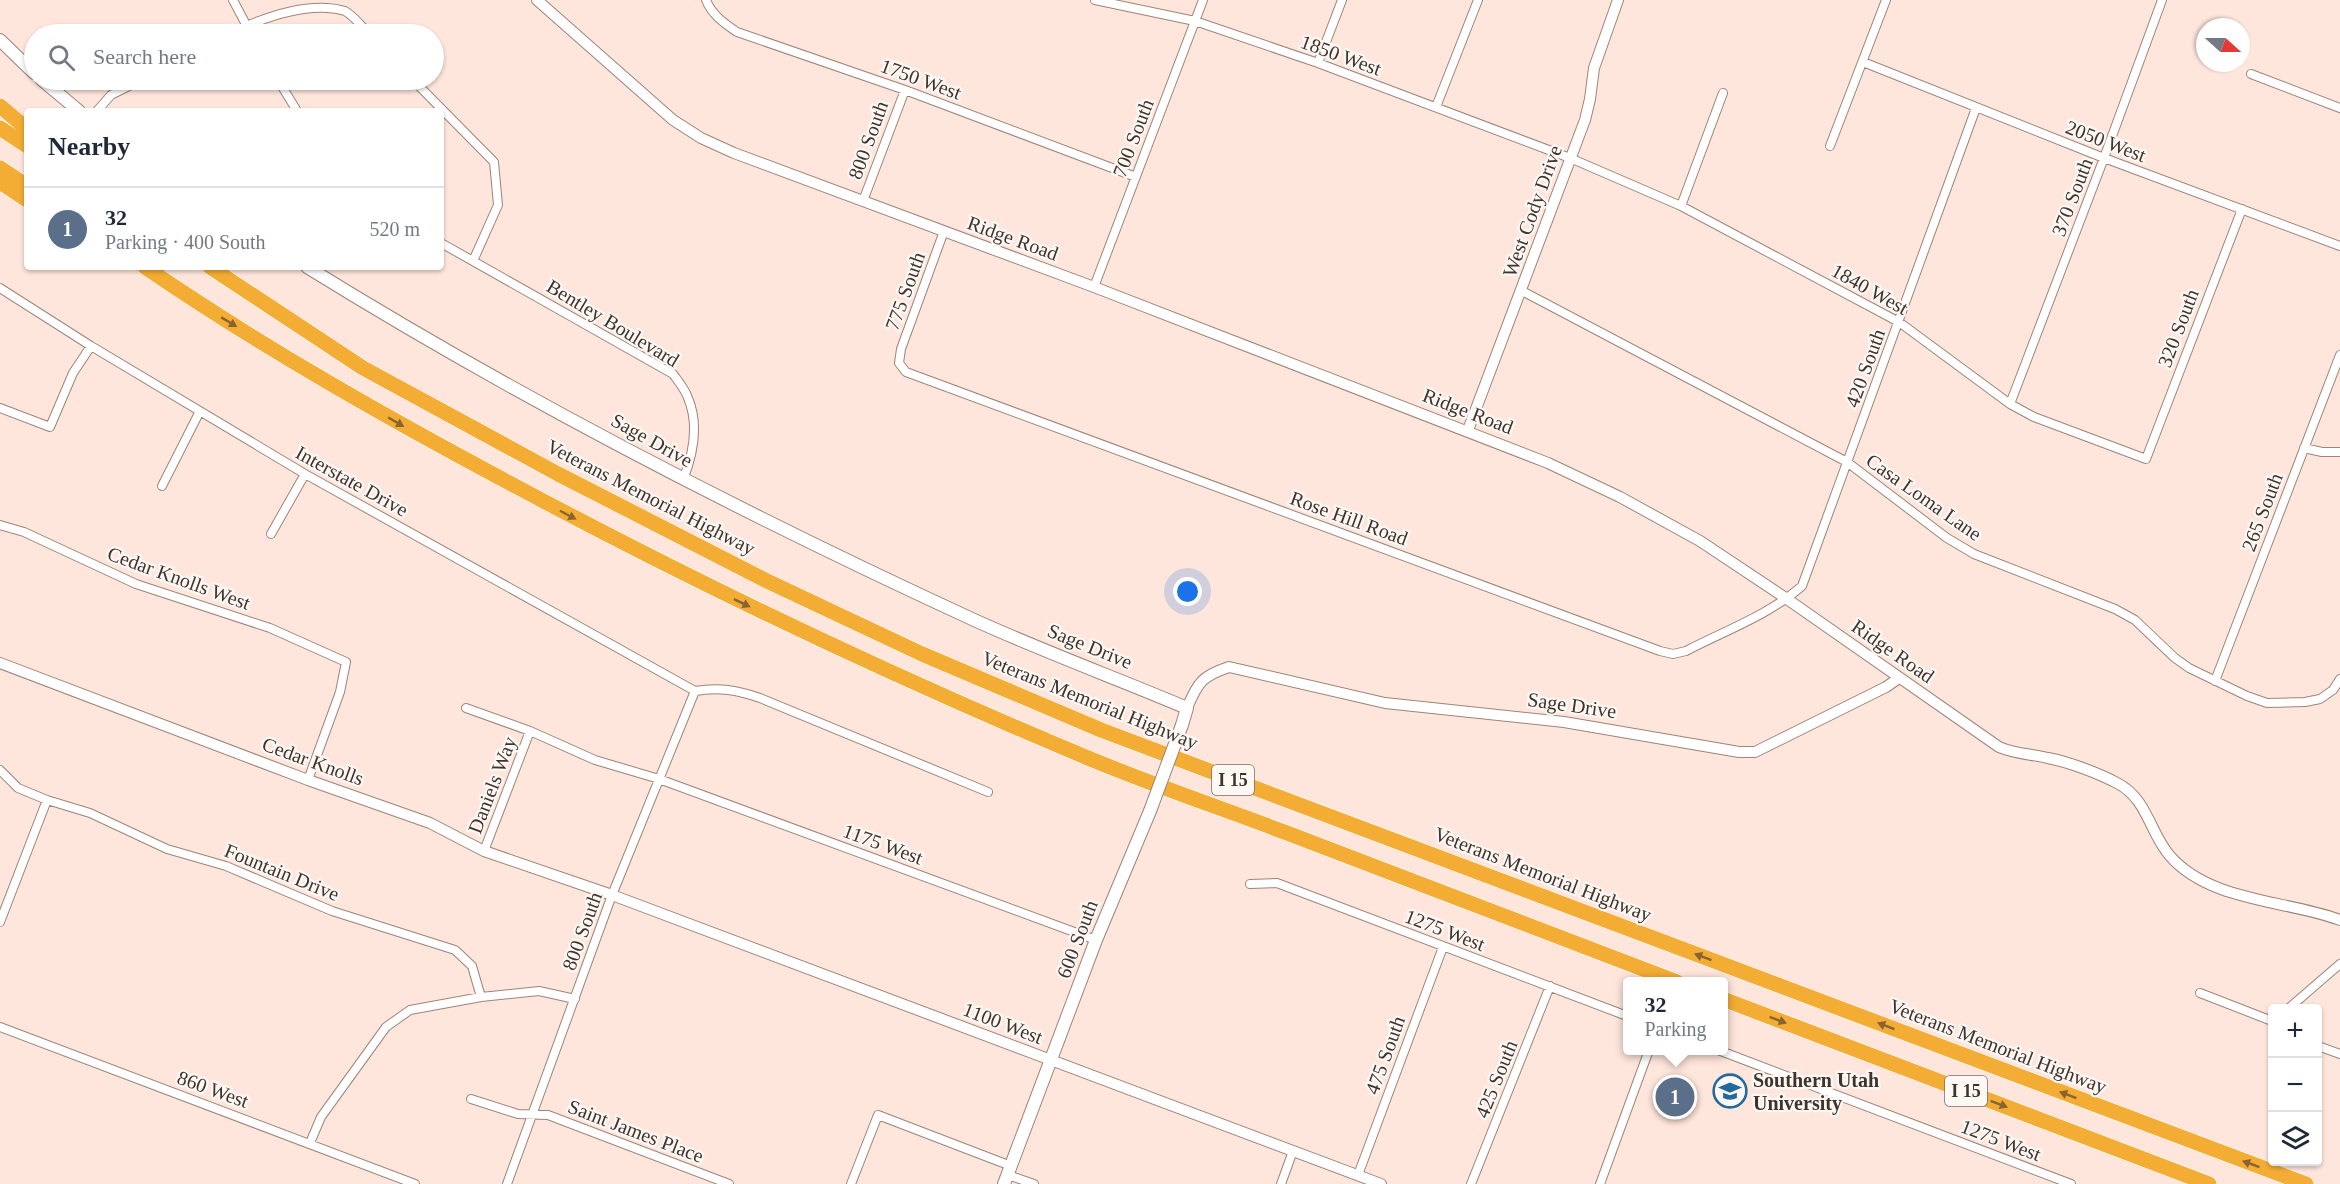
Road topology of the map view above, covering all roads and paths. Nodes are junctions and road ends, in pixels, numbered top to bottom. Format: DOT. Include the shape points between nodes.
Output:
graph roads {
  1 [pos="233,0"];
  2 [pos="537,0"];
  3 [pos="706,0"];
  4 [pos="1095,0"];
  5 [pos="1203,0"];
  6 [pos="1342,0"];
  7 [pos="1478,0"];
  8 [pos="1618,0"];
  9 [pos="1886,0"];
  10 [pos="2162,0"];
  11 [pos="1195,21"];
  12 [pos="245,24"];
  13 [pos="251,24"];
  14 [pos="359,24"];
  15 [pos="0,40"];
  16 [pos="1863,62"];
  17 [pos="24,63"];
  18 [pos="1318,63"];
  19 [pos="2251,74"];
  20 [pos="54,90"];
  21 [pos="121,90"];
  22 [pos="284,90"];
  23 [pos="423,90"];
  24 [pos="905,90"];
  25 [pos="1723,93"];
  26 [pos="0,106"];
  27 [pos="1436,107"];
  28 [pos="75,108"];
  29 [pos="100,108"];
  30 [pos="295,108"];
  31 [pos="441,108"];
  32 [pos="1976,108"];
  33 [pos="2340,108"];
  34 [pos="444,111"];
  35 [pos="24,126"];
  36 [pos="0,128"];
  37 [pos="24,144"];
  38 [pos="1830,146"];
  39 [pos="2104,158"];
  40 [pos="1570,159"];
  41 [pos="0,168"];
  42 [pos="1136,177"];
  43 [pos="0,182"];
  44 [pos="24,184"];
  45 [pos="24,198"];
  46 [pos="863,201"];
  47 [pos="1681,206"];
  48 [pos="2242,209"];
  49 [pos="944,231"];
  50 [pos="444,245"];
  51 [pos="2340,246"];
  52 [pos="473,261"];
  53 [pos="136,270"];
  54 [pos="149,270"];
  55 [pos="215,270"];
  56 [pos="312,270"];
  57 [pos="1094,287"];
  58 [pos="0,288"];
  59 [pos="1522,291"];
  60 [pos="203,307"];
  61 [pos="1899,322"];
  62 [pos="91,346"];
  63 [pos="2340,355"];
  64 [pos="899,363"];
  65 [pos="2010,404"];
  66 [pos="0,408"];
  67 [pos="200,411"];
  68 [pos="1468,430"];
  69 [pos="2304,448"];
  70 [pos="2340,452"];
  71 [pos="2146,459"];
  72 [pos="1847,462"];
  73 [pos="304,474"];
  74 [pos="683,480"];
  75 [pos="162,486"];
  76 [pos="0,525"];
  77 [pos="271,534"];
  78 [pos="1787,599"];
  79 [pos="0,663"];
  80 [pos="1899,678"];
  81 [pos="2340,679"];
  82 [pos="2215,681"];
  83 [pos="695,691"];
  84 [pos="466,708"];
  85 [pos="1187,708"];
  86 [pos="530,731"];
  87 [pos="0,770"];
  88 [pos="659,779"];
  89 [pos="308,780"];
  90 [pos="988,792"];
  91 [pos="46,800"];
  92 [pos="484,851"];
  93 [pos="1250,884"];
  94 [pos="612,895"];
  95 [pos="2340,920"];
  96 [pos="0,922"];
  97 [pos="1096,940"];
  98 [pos="1443,947"];
  99 [pos="2340,964"];
  100 [pos="1666,977"];
  101 [pos="1550,987"];
  102 [pos="2200,993"];
  103 [pos="481,997"];
  104 [pos="574,999"];
  105 [pos="1728,1001"];
  106 [pos="2294,1004"];
  107 [pos="1623,1014"];
  108 [pos="2268,1019"];
  109 [pos="0,1027"];
  110 [pos="2322,1047"];
  111 [pos="1728,1054"];
  112 [pos="2340,1054"];
  113 [pos="1647,1055"];
  114 [pos="1052,1060"];
  115 [pos="471,1100"];
  116 [pos="531,1114"];
  117 [pos="310,1143"];
  118 [pos="1293,1151"];
  119 [pos="1008,1175"];
  120 [pos="1358,1175"];
  121 [pos="415,1184"];
  122 [pos="507,1184"];
  123 [pos="729,1184"];
  124 [pos="851,1184"];
  125 [pos="1034,1184"];
  126 [pos="1281,1184"];
  127 [pos="1381,1184"];
  128 [pos="1471,1184"];
  129 [pos="1600,1184"];
  130 [pos="2071,1184"];
  131 [pos="2209,1184"];
  132 [pos="2306,1184"];
  1 -- 12 [label="street"];
  2 -- 46 [label="street, Ridge Road" via="673,120 701,138"];
  3 -- 24 [label="street, 1750 West" via="721,21 737,32"];
  4 -- 11 [label="street, 1850 West"];
  5 -- 11 [label="street, 700 South"];
  6 -- 18 [label="street"];
  7 -- 27 [label="street"];
  8 -- 40 [label="street, West Cody Drive" via="1600,47 1585,120"];
  9 -- 16 [label="street"];
  10 -- 39 [label="street, 370 South"];
  11 -- 18 [label="street, 1850 West"];
  11 -- 42 [label="street, 700 South"];
  13 -- 14 [label="street" via="299,4 321,3 346,11"];
  15 -- 17 [label="main road"];
  16 -- 32 [label="street, 2050 West"];
  16 -- 38 [label="street"];
  18 -- 27 [label="street, 1850 West"];
  19 -- 33 [label="street"];
  20 -- 28 [label="main road"];
  21 -- 29 [label="street"];
  22 -- 30 [label="street"];
  23 -- 31 [label="street"];
  24 -- 42 [label="street, 1750 West"];
  24 -- 46 [label="street, 800 South"];
  25 -- 47 [label="street"];
  26 -- 35 [label="highway"];
  27 -- 40 [label="street, 1850 West"];
  32 -- 39 [label="street, 2050 West"];
  32 -- 61 [label="street, 420 South"];
  34 -- 52 [label="street" via="494,162 498,205"];
  36 -- 37 [label="highway"];
  39 -- 48 [label="street, 2050 West"];
  39 -- 65 [label="street, 370 South"];
  40 -- 47 [label="street, 1840 West"];
  40 -- 59 [label="street, West Cody Drive"];
  41 -- 44 [label="highway"];
  42 -- 57 [label="street, 700 South"];
  43 -- 45 [label="highway"];
  46 -- 49 [label="street, Ridge Road"];
  47 -- 61 [label="street, 1840 West"];
  48 -- 51 [label="street, 2050 West"];
  48 -- 71 [label="street, 320 South"];
  49 -- 57 [label="street, Ridge Road"];
  49 -- 64 [label="street, 775 South"];
  50 -- 52 [label="street, Bentley Boulevard"];
  52 -- 74 [label="street, Bentley Boulevard" via="673,374 688,397 694,431"];
  53 -- 60 [label="highway" via="184,301"];
  54 -- 60 [label="highway, I 15"];
  132 -- 55 [label="highway, Veterans Memorial Highway / I 15, one-way" via="1101,730 922,654 765,580 363,368"];
  56 -- 74 [label="main road, Sage Drive" via="395,322"];
  57 -- 68 [label="street, Ridge Road"];
  58 -- 62 [label="street, Interstate Drive"];
  59 -- 68 [label="street, West Cody Drive"];
  59 -- 72 [label="street, Casa Loma Lane"];
  60 -- 100 [label="highway, I 15, one-way" via="412,431 626,546 910,681 1091,759"];
  61 -- 65 [label="street, 1840 West"];
  61 -- 72 [label="street, 420 South"];
  62 -- 66 [label="street" via="73,373 50,427"];
  62 -- 67 [label="street, Interstate Drive"];
  63 -- 69 [label="street, 265 South"];
  64 -- 78 [label="street, Rose Hill Road" via="906,372 1660,651 1686,651"];
  65 -- 71 [label="street, 1840 West" via="2034,417"];
  67 -- 73 [label="street, Interstate Drive"];
  67 -- 75 [label="street"];
  68 -- 78 [label="street, Ridge Road" via="1620,497 1700,541"];
  69 -- 70 [label="street"];
  69 -- 82 [label="street, 265 South"];
  72 -- 78 [label="street, 420 South" via="1802,586"];
  72 -- 82 [label="street, Casa Loma Lane" via="1947,538 1974,554 2115,609 2135,621 2182,663"];
  73 -- 77 [label="street"];
  73 -- 83 [label="street, Interstate Drive"];
  74 -- 85 [label="main road, Sage Drive" via="974,620"];
  76 -- 89 [label="street, Cedar Knolls West" via="24,532 136,584 270,628 346,662 340,692"];
  78 -- 80 [label="street, Ridge Road"];
  79 -- 89 [label="street, Cedar Knolls"];
  80 -- 85 [label="street, Sage Drive" via="1755,752 1564,722 1385,703 1230,667 1211,673 1197,684"];
  80 -- 95 [label="street, Ridge Road" via="1999,747 2056,760 2133,793 2170,856 2187,871 2209,883 2272,904 2315,911"];
  81 -- 82 [label="street, Casa Loma Lane" via="2320,699 2296,703 2267,703"];
  83 -- 88 [label="street, 800 South"];
  83 -- 90 [label="street" via="734,689"];
  84 -- 86 [label="street"];
  85 -- 97 [label="main road, 600 South, bridge" via="1150,811"];
  86 -- 88 [label="street" via="595,760"];
  86 -- 92 [label="street, Daniels Way"];
  87 -- 91 [label="street, Fountain Drive" via="18,788"];
  88 -- 94 [label="street, 800 South"];
  88 -- 97 [label="street, 1175 West"];
  89 -- 92 [label="street, Cedar Knolls" via="430,823"];
  91 -- 96 [label="street"];
  91 -- 103 [label="street, Fountain Drive" via="90,813 167,849 226,866 332,911 455,950 472,966"];
  92 -- 94 [label="street, Cedar Knolls"];
  93 -- 98 [label="street, 1275 West" via="1277,883"];
  94 -- 104 [label="street, 800 South"];
  94 -- 114 [label="street, 1100 West"];
  97 -- 114 [label="main road, 600 South"];
  98 -- 101 [label="street, 1275 West"];
  98 -- 120 [label="street, 475 South"];
  99 -- 106 [label="street"];
  101 -- 107 [label="street, 1275 West"];
  101 -- 128 [label="street, 425 South"];
  102 -- 108 [label="street"];
  103 -- 104 [label="street" via="539,991"];
  103 -- 117 [label="street" via="410,1010 386,1027 321,1117"];
  104 -- 116 [label="street, 800 South"];
  105 -- 131 [label="highway, I 15, one-way"];
  109 -- 117 [label="street, 860 West"];
  110 -- 112 [label="street"];
  111 -- 130 [label="street, 1275 West"];
  113 -- 129 [label="street"];
  114 -- 118 [label="street, 1100 West"];
  114 -- 119 [label="main road, 600 South"];
  115 -- 116 [label="street, Saint James Place"];
  116 -- 122 [label="street, 800 South"];
  116 -- 123 [label="street, Saint James Place" via="548,1115"];
  117 -- 121 [label="street, 860 West"];
  118 -- 120 [label="street, 1100 West"];
  118 -- 126 [label="street"];
  119 -- 124 [label="street" via="878,1115"];
  119 -- 125 [label="street"];
  120 -- 127 [label="street, 1100 West"];
}
